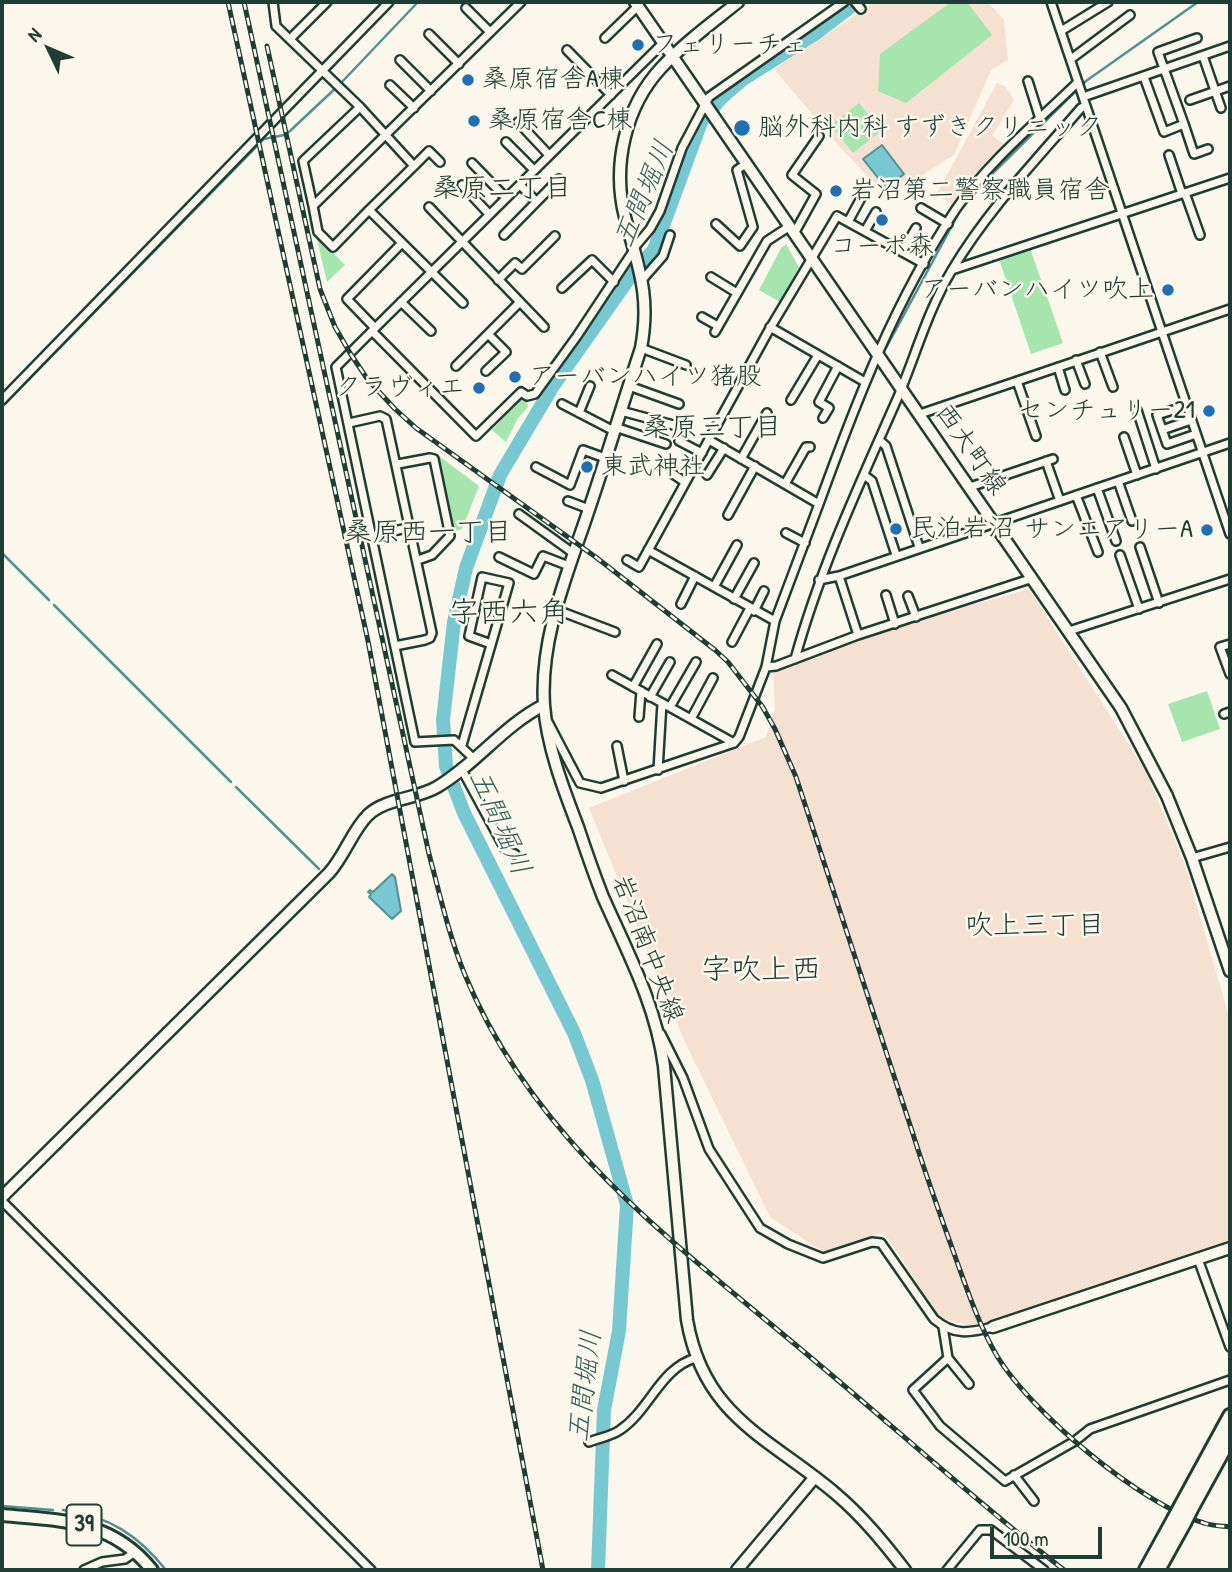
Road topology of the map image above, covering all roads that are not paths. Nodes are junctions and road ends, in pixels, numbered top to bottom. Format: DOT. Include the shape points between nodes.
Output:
graph roads {
  1 [pos="273,2"];
  2 [pos="327,2"];
  3 [pos="389,2"];
  4 [pos="738,2"];
  5 [pos="844,2"];
  6 [pos="855,2"];
  7 [pos="1051,2"];
  8 [pos="1108,2"];
  9 [pos="518,3"];
  10 [pos="637,3"];
  11 [pos="466,8"];
  12 [pos="861,9"];
  13 [pos="1130,15"];
  14 [pos="1061,31"];
  15 [pos="490,32"];
  16 [pos="429,34"];
  17 [pos="1197,37"];
  18 [pos="605,38"];
  19 [pos="290,39"];
  20 [pos="663,43"];
  21 [pos="1230,46"];
  22 [pos="567,50"];
  23 [pos="673,56"];
  24 [pos="1203,56"];
  25 [pos="1071,59"];
  26 [pos="400,60"];
  27 [pos="459,64"];
  28 [pos="1164,70"];
  29 [pos="321,71"];
  30 [pos="1144,77"];
  31 [pos="1028,81"];
  32 [pos="390,85"];
  33 [pos="1079,85"];
  34 [pos="1230,86"];
  35 [pos="431,91"];
  36 [pos="1215,91"];
  37 [pos="611,95"];
  38 [pos="1083,97"];
  39 [pos="1190,100"];
  40 [pos="706,103"];
  41 [pos="1086,106"];
  42 [pos="360,107"];
  43 [pos="414,108"];
  44 [pos="1221,108"];
  45 [pos="1040,119"];
  46 [pos="518,122"];
  47 [pos="1184,124"];
  48 [pos="387,136"];
  49 [pos="819,136"];
  50 [pos="506,142"];
  51 [pos="1208,149"];
  52 [pos="549,155"];
  53 [pos="1169,155"];
  54 [pos="440,162"];
  55 [pos="472,163"];
  56 [pos="747,163"];
  57 [pos="414,166"];
  58 [pos="534,170"];
  59 [pos="1230,178"];
  60 [pos="559,179"];
  61 [pos="520,184"];
  62 [pos="462,185"];
  63 [pos="1184,193"];
  64 [pos="506,198"];
  65 [pos="861,198"];
  66 [pos="536,201"];
  67 [pos="313,206"];
  68 [pos="429,207"];
  69 [pos="921,208"];
  70 [pos="369,210"];
  71 [pos="876,212"];
  72 [pos="1122,213"];
  73 [pos="489,214"];
  74 [pos="848,222"];
  75 [pos="716,224"];
  76 [pos="948,224"];
  77 [pos="916,228"];
  78 [pos="792,229"];
  79 [pos="865,231"];
  80 [pos="503,235"];
  81 [pos="670,235"];
  82 [pos="1200,235"];
  83 [pos="555,236"];
  84 [pos="461,242"];
  85 [pos="402,243"];
  86 [pos="634,250"];
  87 [pos="902,252"];
  88 [pos="812,260"];
  89 [pos="924,264"];
  90 [pos="952,270"];
  91 [pos="430,272"];
  92 [pos="711,277"];
  93 [pos="641,278"];
  94 [pos="498,280"];
  95 [pos="614,282"];
  96 [pos="562,288"];
  97 [pos="737,293"];
  98 [pos="401,302"];
  99 [pos="520,302"];
  100 [pos="463,303"];
  101 [pos="1230,309"];
  102 [pos="702,317"];
  103 [pos="544,327"];
  104 [pos="770,327"];
  105 [pos="374,330"];
  106 [pos="431,331"];
  107 [pos="1161,332"];
  108 [pos="488,334"];
  109 [pos="641,348"];
  110 [pos="877,352"];
  111 [pos="1100,352"];
  112 [pos="818,355"];
  113 [pos="1076,360"];
  114 [pos="686,365"];
  115 [pos="456,366"];
  116 [pos="838,366"];
  117 [pos="1058,367"];
  118 [pos="486,371"];
  119 [pos="1019,380"];
  120 [pos="865,382"];
  121 [pos="1086,384"];
  122 [pos="590,386"];
  123 [pos="629,386"];
  124 [pos="1113,387"];
  125 [pos="901,388"];
  126 [pos="1065,390"];
  127 [pos="2,400"];
  128 [pos="791,400"];
  129 [pos="562,404"];
  130 [pos="679,404"];
  131 [pos="1186,406"];
  132 [pos="1030,407"];
  133 [pos="1137,410"];
  134 [pos="621,411"];
  135 [pos="579,413"];
  136 [pos="767,413"];
  137 [pos="920,414"];
  138 [pos="823,418"];
  139 [pos="1191,420"];
  140 [pos="349,423"];
  141 [pos="677,426"];
  142 [pos="615,429"];
  143 [pos="1162,430"];
  144 [pos="1196,434"];
  145 [pos="1036,436"];
  146 [pos="1124,437"];
  147 [pos="709,440"];
  148 [pos="879,440"];
  149 [pos="679,441"];
  150 [pos="1230,443"];
  151 [pos="666,444"];
  152 [pos="810,447"];
  153 [pos="724,448"];
  154 [pos="702,453"];
  155 [pos="1202,453"];
  156 [pos="606,458"];
  157 [pos="741,459"];
  158 [pos="398,464"];
  159 [pos="536,467"];
  160 [pos="755,467"];
  161 [pos="1156,469"];
  162 [pos="673,474"];
  163 [pos="707,475"];
  164 [pos="864,475"];
  165 [pos="1137,475"];
  166 [pos="1118,481"];
  167 [pos="685,482"];
  168 [pos="785,484"];
  169 [pos="970,487"];
  170 [pos="1097,488"];
  171 [pos="1076,495"];
  172 [pos="568,501"];
  173 [pos="1060,501"];
  174 [pos="819,504"];
  175 [pos="589,509"];
  176 [pos="519,514"];
  177 [pos="729,515"];
  178 [pos="1132,521"];
  179 [pos="994,523"];
  180 [pos="411,527"];
  181 [pos="786,533"];
  182 [pos="1230,534"];
  183 [pos="373,536"];
  184 [pos="1116,541"];
  185 [pos="805,543"];
  186 [pos="737,545"];
  187 [pos="919,547"];
  188 [pos="1140,547"];
  189 [pos="648,550"];
  190 [pos="1098,552"];
  191 [pos="573,553"];
  192 [pos="896,555"];
  193 [pos="1120,555"];
  194 [pos="499,557"];
  195 [pos="418,560"];
  196 [pos="627,561"];
  197 [pos="754,563"];
  198 [pos="569,566"];
  199 [pos="695,576"];
  200 [pos="839,576"];
  201 [pos="1032,578"];
  202 [pos="1230,579"];
  203 [pos="819,580"];
  204 [pos="714,587"];
  205 [pos="764,591"];
  206 [pos="886,595"];
  207 [pos="908,596"];
  208 [pos="734,599"];
  209 [pos="1159,603"];
  210 [pos="681,604"];
  211 [pos="1139,609"];
  212 [pos="557,610"];
  213 [pos="752,610"];
  214 [pos="916,617"];
  215 [pos="775,621"];
  216 [pos="895,624"];
  217 [pos="1069,631"];
  218 [pos="615,632"];
  219 [pos="858,635"];
  220 [pos="732,642"];
  221 [pos="491,644"];
  222 [pos="1230,644"];
  223 [pos="657,645"];
  224 [pos="395,646"];
  225 [pos="795,659"];
  226 [pos="670,662"];
  227 [pos="696,662"];
  228 [pos="766,667"];
  229 [pos="612,674"];
  230 [pos="1230,674"];
  231 [pos="713,678"];
  232 [pos="637,689"];
  233 [pos="650,697"];
  234 [pos="544,705"];
  235 [pos="666,705"];
  236 [pos="639,717"];
  237 [pos="546,719"];
  238 [pos="691,719"];
  239 [pos="458,743"];
  240 [pos="734,743"];
  241 [pos="617,746"];
  242 [pos="473,758"];
  243 [pos="460,770"];
  244 [pos="657,771"];
  245 [pos="625,781"];
  246 [pos="1230,847"];
  247 [pos="515,854"];
  248 [pos="1192,858"];
  249 [pos="1230,971"];
  250 [pos="657,1027"];
  251 [pos="2,1199"];
  252 [pos="1230,1248"];
  253 [pos="1198,1259"];
  254 [pos="943,1327"];
  255 [pos="993,1327"];
  256 [pos="1230,1347"];
  257 [pos="696,1358"];
  258 [pos="948,1359"];
  259 [pos="1230,1380"];
  260 [pos="969,1384"];
  261 [pos="1230,1416"];
  262 [pos="1230,1438"];
  263 [pos="589,1442"];
  264 [pos="1014,1475"];
  265 [pos="816,1477"];
  266 [pos="1034,1502"];
  267 [pos="1186,1507"];
  268 [pos="2,1515"];
  269 [pos="1179,1521"];
  270 [pos="135,1552"];
  271 [pos="84,1570"];
  272 [pos="152,1570"];
  273 [pos="371,1570"];
  274 [pos="737,1570"];
  275 [pos="905,1570"];
  276 [pos="947,1570"];
  277 [pos="1044,1570"];
  278 [pos="1146,1570"];
  279 [pos="1158,1570"];
  1 -- 19 [label="street" via="276,26"];
  2 -- 19 [label="street"];
  3 -- 29 [label="street"];
  4 -- 23 [label="street"];
  5 -- 40 [label="street" via="727,83"];
  6 -- 12 [label="street"];
  7 -- 14 [label="street"];
  8 -- 14 [label="street"];
  9 -- 15 [label="street"];
  10 -- 18 [label="street"];
  10 -- 20 [label="street"];
  11 -- 15 [label="street"];
  13 -- 25 [label="street"];
  14 -- 25 [label="street"];
  15 -- 27 [label="street"];
  16 -- 27 [label="street"];
  17 -- 28 [label="street" via="1158,52"];
  19 -- 29 [label="street"];
  20 -- 23 [label="street"];
  20 -- 37 [label="street"];
  21 -- 24 [label="street"];
  22 -- 37 [label="street"];
  23 -- 40 [label="street"];
  23 -- 86 [label="street" via="646,86 621,159 621,194"];
  24 -- 28 [label="street"];
  24 -- 36 [label="street"];
  25 -- 33 [label="street"];
  26 -- 35 [label="street"];
  27 -- 35 [label="street"];
  28 -- 30 [label="street"];
  28 -- 47 [label="street"];
  29 -- 42 [label="street"];
  29 -- 127 [label="street"];
  30 -- 38 [label="street"];
  30 -- 47 [label="street" via="1164,132"];
  31 -- 45 [label="street"];
  32 -- 43 [label="street"];
  33 -- 38 [label="street"];
  33 -- 45 [label="street"];
  34 -- 36 [label="street"];
  35 -- 43 [label="street"];
  36 -- 39 [label="street"];
  36 -- 44 [label="street"];
  37 -- 52 [label="street"];
  38 -- 41 [label="street"];
  40 -- 56 [label="street, 西大町線"];
  40 -- 86 [label="street" via="682,148 660,211"];
  41 -- 72 [label="street"];
  41 -- 90 [label="street" via="985,221"];
  42 -- 48 [label="street"];
  42 -- 67 [label="street" via="303,161"];
  43 -- 48 [label="street"];
  45 -- 76 [label="street" via="992,166"];
  46 -- 52 [label="street"];
  47 -- 51 [label="street" via="1194,154"];
  48 -- 57 [label="street"];
  48 -- 67 [label="street"];
  49 -- 78 [label="street" via="792,175 816,194"];
  50 -- 58 [label="street"];
  52 -- 58 [label="street"];
  53 -- 63 [label="street"];
  54 -- 57 [label="street" via="429,151"];
  55 -- 64 [label="street"];
  56 -- 75 [label="street" via="737,170 753,227 740,246"];
  56 -- 78 [label="street, 西大町線"];
  57 -- 70 [label="street"];
  58 -- 61 [label="street"];
  59 -- 63 [label="street"];
  60 -- 66 [label="street"];
  61 -- 64 [label="street"];
  61 -- 66 [label="street"];
  62 -- 73 [label="street"];
  63 -- 72 [label="street"];
  63 -- 82 [label="street"];
  64 -- 73 [label="street"];
  65 -- 74 [label="street"];
  66 -- 80 [label="street"];
  67 -- 70 [label="street" via="318,232 333,247"];
  68 -- 84 [label="street"];
  69 -- 76 [label="street"];
  70 -- 85 [label="street"];
  71 -- 79 [label="street"];
  72 -- 90 [label="street"];
  72 -- 107 [label="street"];
  73 -- 84 [label="street"];
  74 -- 79 [label="street"];
  74 -- 88 [label="street" via="837,216"];
  76 -- 89 [label="street"];
  77 -- 87 [label="street"];
  78 -- 88 [label="street, 西大町線"];
  78 -- 97 [label="street" via="767,241"];
  79 -- 87 [label="street"];
  81 -- 93 [label="street" via="663,256"];
  83 -- 94 [label="street" via="522,270 515,262"];
  84 -- 91 [label="street"];
  84 -- 94 [label="street"];
  85 -- 91 [label="street"];
  85 -- 105 [label="street" via="346,299"];
  86 -- 93 [label="street, 岩沼南中央線"];
  86 -- 95 [label="street"];
  87 -- 89 [label="street"];
  88 -- 104 [label="street"];
  88 -- 110 [label="street, 西大町線"];
  89 -- 110 [label="street"];
  90 -- 125 [label="street" via="930,312"];
  91 -- 98 [label="street"];
  91 -- 100 [label="street"];
  92 -- 97 [label="street"];
  93 -- 109 [label="street, 岩沼南中央線" via="646,307"];
  94 -- 99 [label="street"];
  95 -- 96 [label="street" via="592,260"];
  95 -- 105 [label="street" via="535,394 521,392 476,436"];
  97 -- 102 [label="street" via="716,329"];
  98 -- 105 [label="street"];
  98 -- 106 [label="street"];
  99 -- 103 [label="street"];
  99 -- 108 [label="street"];
  101 -- 107 [label="street"];
  104 -- 112 [label="street"];
  104 -- 147 [label="street"];
  105 -- 140 [label="street" via="336,367"];
  107 -- 111 [label="street"];
  107 -- 131 [label="street"];
  108 -- 115 [label="street"];
  108 -- 118 [label="street" via="506,352"];
  109 -- 114 [label="street"];
  109 -- 123 [label="street, 岩沼南中央線"];
  110 -- 120 [label="street"];
  110 -- 125 [label="street, 西大町線"];
  111 -- 113 [label="street"];
  111 -- 124 [label="street"];
  112 -- 116 [label="street"];
  112 -- 128 [label="street"];
  113 -- 117 [label="street"];
  113 -- 121 [label="street"];
  116 -- 120 [label="street"];
  116 -- 138 [label="street" via="819,402 829,408"];
  117 -- 119 [label="street"];
  117 -- 126 [label="street"];
  119 -- 132 [label="street"];
  119 -- 137 [label="street"];
  119 -- 145 [label="street"];
  120 -- 174 [label="street"];
  122 -- 135 [label="street"];
  123 -- 130 [label="street"];
  123 -- 134 [label="street, 岩沼南中央線"];
  125 -- 137 [label="street, 西大町線"];
  125 -- 148 [label="street"];
  129 -- 135 [label="street"];
  131 -- 139 [label="street"];
  131 -- 143 [label="street" via="1157,415"];
  133 -- 161 [label="street"];
  134 -- 141 [label="street"];
  134 -- 142 [label="street, 岩沼南中央線"];
  135 -- 142 [label="street"];
  136 -- 157 [label="street"];
  137 -- 169 [label="street, 西大町線"];
  139 -- 143 [label="street"];
  139 -- 144 [label="street"];
  140 -- 158 [label="street" via="385,417"];
  140 -- 183 [label="street"];
  142 -- 151 [label="street"];
  142 -- 156 [label="street, 岩沼南中央線"];
  143 -- 144 [label="street" via="1167,444"];
  144 -- 155 [label="street"];
  146 -- 165 [label="street"];
  147 -- 153 [label="street"];
  147 -- 154 [label="street"];
  148 -- 164 [label="street"];
  148 -- 187 [label="street" via="886,446"];
  149 -- 154 [label="street"];
  150 -- 155 [label="street"];
  152 -- 168 [label="street"];
  153 -- 157 [label="street"];
  153 -- 163 [label="street"];
  154 -- 167 [label="street"];
  155 -- 161 [label="street"];
  155 -- 182 [label="street"];
  156 -- 159 [label="street" via="583,450 570,485"];
  156 -- 175 [label="street, 岩沼南中央線"];
  157 -- 160 [label="street"];
  158 -- 180 [label="street"];
  158 -- 195 [label="street" via="434,459 450,536 432,555"];
  160 -- 168 [label="street"];
  160 -- 177 [label="street"];
  161 -- 165 [label="street"];
  162 -- 167 [label="street"];
  164 -- 192 [label="street" via="872,481"];
  164 -- 203 [label="street"];
  165 -- 166 [label="street"];
  166 -- 170 [label="street"];
  166 -- 178 [label="street"];
  167 -- 189 [label="street"];
  168 -- 174 [label="street"];
  169 -- 173 [label="street" via="1050,460"];
  169 -- 179 [label="street, 西大町線"];
  170 -- 171 [label="street"];
  170 -- 184 [label="street"];
  171 -- 173 [label="street"];
  171 -- 190 [label="street"];
  172 -- 175 [label="street"];
  173 -- 179 [label="street"];
  174 -- 185 [label="street"];
  175 -- 191 [label="street, 岩沼南中央線"];
  176 -- 191 [label="street"];
  179 -- 187 [label="street"];
  179 -- 201 [label="street, 西大町線"];
  180 -- 183 [label="street"];
  180 -- 195 [label="street"];
  181 -- 185 [label="street"];
  183 -- 224 [label="street"];
  185 -- 215 [label="street"];
  186 -- 204 [label="street"];
  187 -- 192 [label="street"];
  188 -- 209 [label="street"];
  189 -- 196 [label="street" via="639,567"];
  189 -- 199 [label="street"];
  191 -- 198 [label="street, 岩沼南中央線"];
  192 -- 200 [label="street"];
  193 -- 211 [label="street"];
  194 -- 198 [label="street" via="534,574 543,556"];
  195 -- 224 [label="street" via="432,633 425,640"];
  197 -- 208 [label="street"];
  198 -- 212 [label="street, 岩沼南中央線"];
  199 -- 204 [label="street"];
  199 -- 210 [label="street"];
  200 -- 203 [label="street"];
  200 -- 219 [label="street"];
  201 -- 214 [label="street"];
  201 -- 217 [label="street, 西大町線"];
  202 -- 209 [label="street"];
  203 -- 225 [label="street"];
  204 -- 208 [label="street"];
  205 -- 213 [label="street"];
  206 -- 216 [label="street"];
  207 -- 214 [label="street"];
  208 -- 213 [label="street"];
  209 -- 211 [label="street"];
  211 -- 217 [label="street"];
  212 -- 218 [label="street"];
  212 -- 234 [label="street, 岩沼南中央線" via="547,652"];
  213 -- 215 [label="street"];
  213 -- 220 [label="street"];
  214 -- 216 [label="street"];
  215 -- 228 [label="street"];
  216 -- 219 [label="street"];
  217 -- 248 [label="street, 西大町線" via="1151,761"];
  219 -- 225 [label="street"];
  221 -- 221 [label="street" via="509,583 482,578 469,636"];
  221 -- 239 [label="street"];
  222 -- 230 [label="street" via="1220,647"];
  223 -- 232 [label="street"];
  224 -- 239 [label="street" via="415,742"];
  225 -- 228 [label="street"];
  226 -- 233 [label="street"];
  227 -- 235 [label="street"];
  228 -- 240 [label="street"];
  229 -- 232 [label="street"];
  231 -- 238 [label="street"];
  232 -- 233 [label="street"];
  232 -- 236 [label="street"];
  233 -- 235 [label="street"];
  234 -- 237 [label="street, 岩沼南中央線"];
  234 -- 242 [label="street" via="527,713"];
  235 -- 238 [label="street"];
  235 -- 244 [label="street"];
  237 -- 245 [label="street" via="580,783 601,789"];
  237 -- 250 [label="street, 岩沼南中央線" via="576,824"];
  238 -- 240 [label="street"];
  239 -- 242 [label="street"];
  240 -- 244 [label="street"];
  241 -- 245 [label="street"];
  242 -- 243 [label="street"];
  243 -- 247 [label="street" via="506,851"];
  243 -- 251 [label="street" via="423,795 370,813 329,873"];
  244 -- 245 [label="street"];
  246 -- 248 [label="street"];
  248 -- 249 [label="street, 西大町線"];
  250 -- 254 [label="street" via="683,1078 709,1149 760,1227 823,1258 881,1243"];
  250 -- 257 [label="street, 岩沼南中央線" via="687,1320"];
  251 -- 273 [label="street"];
  252 -- 253 [label="street"];
  253 -- 255 [label="street"];
  253 -- 256 [label="street"];
  254 -- 255 [label="street" via="967,1332"];
  254 -- 258 [label="street"];
  257 -- 263 [label="street" via="683,1362 661,1383 620,1431"];
  257 -- 265 [label="street, 岩沼南中央線" via="715,1393 737,1418"];
  258 -- 260 [label="street"];
  258 -- 264 [label="street" via="913,1390 940,1426 1005,1480"];
  259 -- 264 [label="street" via="1090,1429"];
  261 -- 267 [label="highway"];
  262 -- 267 [label="highway"];
  264 -- 266 [label="street"];
  265 -- 274 [label="street"];
  265 -- 275 [label="street, 岩沼南中央線" via="861,1517"];
  267 -- 269 [label="highway, bridge"];
  268 -- 270 [label="main road, 39" via="88,1525"];
  269 -- 278 [label="highway"];
  269 -- 279 [label="highway"];
  270 -- 271 [label="street"];
  270 -- 272 [label="main road, 39"];
  276 -- 277 [label="street" via="980,1530 991,1530"];
}
